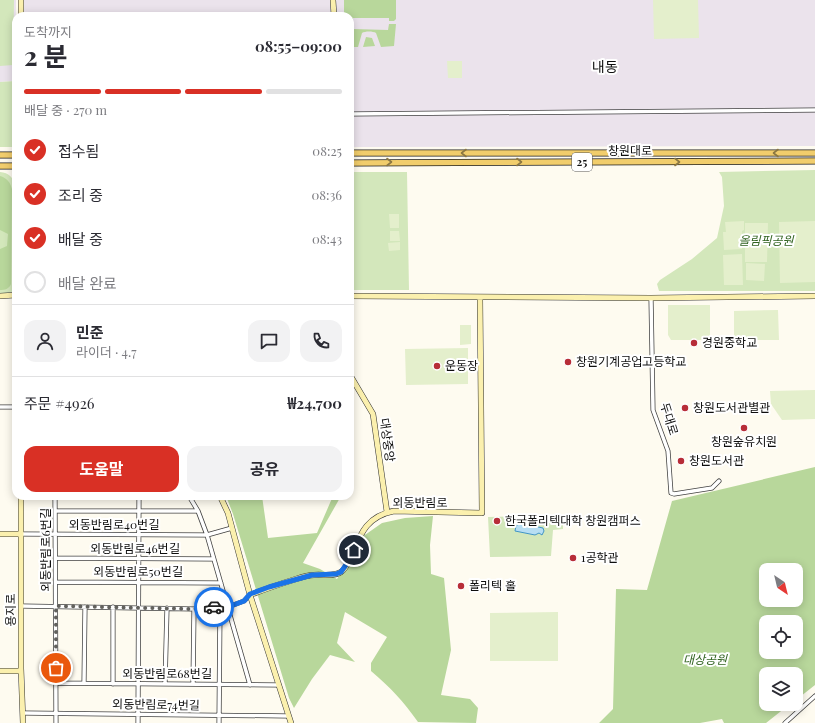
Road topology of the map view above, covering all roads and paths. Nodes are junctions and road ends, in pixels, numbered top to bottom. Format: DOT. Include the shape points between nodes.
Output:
graph roads {
  1 [pos="20,0"];
  2 [pos="334,0"];
  3 [pos="21,12"];
  4 [pos="334,12"];
  5 [pos="815,110"];
  6 [pos="354,114"];
  7 [pos="815,153"];
  8 [pos="354,154"];
  9 [pos="0,155"];
  10 [pos="12,155"];
  11 [pos="815,161"];
  12 [pos="354,162"];
  13 [pos="0,166"];
  14 [pos="12,166"];
  15 [pos="12,295"];
  16 [pos="0,296"];
  17 [pos="354,296"];
  18 [pos="815,296"];
  19 [pos="480,298"];
  20 [pos="651,298"];
  21 [pos="354,383"];
  22 [pos="0,407"];
  23 [pos="12,407"];
  24 [pos="719,481"];
  25 [pos="21,500"];
  26 [pos="56,500"];
  27 [pos="139,500"];
  28 [pos="191,500"];
  29 [pos="222,500"];
  30 [pos="56,511"];
  31 [pos="139,511"];
  32 [pos="198,511"];
  33 [pos="387,512"];
  34 [pos="232,528"];
  35 [pos="0,534"];
  36 [pos="21,534"];
  37 [pos="56,534"];
  38 [pos="139,535"];
  39 [pos="207,535"];
  40 [pos="56,558"];
  41 [pos="139,559"];
  42 [pos="214,559"];
  43 [pos="56,582"];
  44 [pos="139,582"];
  45 [pos="221,583"];
  46 [pos="250,594"];
  47 [pos="21,606"];
  48 [pos="56,606"];
  49 [pos="85,607"];
  50 [pos="113,607"];
  51 [pos="220,607"];
  52 [pos="228,607"];
  53 [pos="138,608"];
  54 [pos="167,608"];
  55 [pos="194,609"];
  56 [pos="0,671"];
  57 [pos="21,671"];
  58 [pos="56,683"];
  59 [pos="84,683"];
  60 [pos="113,684"];
  61 [pos="138,684"];
  62 [pos="165,684"];
  63 [pos="192,684"];
  64 [pos="219,684"];
  65 [pos="250,685"];
  66 [pos="279,685"];
  67 [pos="815,696"];
  68 [pos="23,713"];
  69 [pos="56,714"];
  70 [pos="138,714"];
  71 [pos="219,715"];
  72 [pos="288,716"];
  73 [pos="23,723"];
  74 [pos="56,723"];
  75 [pos="138,723"];
  76 [pos="219,723"];
  77 [pos="291,723"];
  78 [pos="785,723"];
  1 -- 3 [label="street"];
  2 -- 4 [label="street"];
  5 -- 6 [label="street"];
  7 -- 8 [label="main road, 창원대로 / 25, one-way"];
  9 -- 10 [label="main road"];
  12 -- 11 [label="main road, 창원대로 / 25, one-way"];
  13 -- 14 [label="main road"];
  15 -- 16 [label="street"];
  17 -- 19 [label="street"];
  18 -- 20 [label="street"];
  19 -- 20 [label="street"];
  19 -- 33 [label="street, 외동반림로" via="482,513"];
  20 -- 24 [label="street, 두대로" via="653,410 668,451 671,493 712,488"];
  21 -- 33 [label="street, 대상중앙" via="373,414"];
  22 -- 23 [label="street"];
  25 -- 36 [label="street, 용지로"];
  26 -- 30 [label="street, 외동반림로6번길"];
  27 -- 31 [label="street"];
  28 -- 32 [label="street"];
  29 -- 34 [label="street"];
  30 -- 31 [label="street"];
  30 -- 37 [label="street, 외동반림로6번길"];
  31 -- 32 [label="street"];
  31 -- 38 [label="street"];
  32 -- 39 [label="street"];
  33 -- 46 [label="street, 외동반림로" via="365,527 341,572 312,575"];
  34 -- 39 [label="street, 외동반림로40번길"];
  34 -- 46 [label="street"];
  35 -- 36 [label="street"];
  36 -- 37 [label="street, 외동반림로40번길"];
  36 -- 47 [label="street, 용지로"];
  37 -- 38 [label="street, 외동반림로40번길"];
  37 -- 40 [label="street, 외동반림로6번길"];
  38 -- 39 [label="street, 외동반림로40번길"];
  38 -- 41 [label="street"];
  39 -- 42 [label="street"];
  40 -- 41 [label="street, 외동반림로46번길"];
  40 -- 43 [label="street, 외동반림로6번길"];
  41 -- 42 [label="street, 외동반림로46번길"];
  41 -- 44 [label="street"];
  42 -- 45 [label="street"];
  43 -- 44 [label="street, 외동반림로50번길"];
  43 -- 48 [label="street, 외동반림로6번길"];
  44 -- 45 [label="street, 외동반림로50번길"];
  44 -- 53 [label="street"];
  45 -- 52 [label="street"];
  46 -- 52 [label="street" via="244,601"];
  46 -- 66 [label="street"];
  47 -- 48 [label="street"];
  47 -- 57 [label="street, 용지로"];
  48 -- 49 [label="street"];
  48 -- 58 [label="street, 외동반림로6번길"];
  49 -- 50 [label="street"];
  49 -- 59 [label="street"];
  50 -- 53 [label="street"];
  50 -- 60 [label="street"];
  51 -- 52 [label="street"];
  51 -- 55 [label="street"];
  51 -- 64 [label="street"];
  52 -- 65 [label="street"];
  53 -- 54 [label="street"];
  53 -- 61 [label="street"];
  54 -- 55 [label="street"];
  54 -- 62 [label="street"];
  55 -- 63 [label="street"];
  56 -- 57 [label="street"];
  57 -- 68 [label="street, 용지로"];
  58 -- 59 [label="street, 외동반림로68번길"];
  58 -- 69 [label="street, 외동반림로6번길"];
  59 -- 60 [label="street, 외동반림로68번길"];
  60 -- 61 [label="street, 외동반림로68번길"];
  61 -- 62 [label="street, 외동반림로68번길"];
  61 -- 70 [label="street"];
  62 -- 63 [label="street, 외동반림로68번길"];
  63 -- 64 [label="street, 외동반림로68번길"];
  64 -- 65 [label="street, 외동반림로68번길"];
  64 -- 71 [label="street"];
  65 -- 66 [label="street, 외동반림로68번길"];
  66 -- 72 [label="street"];
  67 -- 78 [label="street"];
  68 -- 69 [label="street, 외동반림로74번길"];
  68 -- 73 [label="street, 용지로"];
  69 -- 70 [label="street, 외동반림로74번길"];
  69 -- 74 [label="street, 외동반림로6번길"];
  70 -- 71 [label="street, 외동반림로74번길"];
  70 -- 75 [label="street"];
  71 -- 72 [label="street, 외동반림로74번길"];
  71 -- 76 [label="street"];
  72 -- 77 [label="street"];
}
